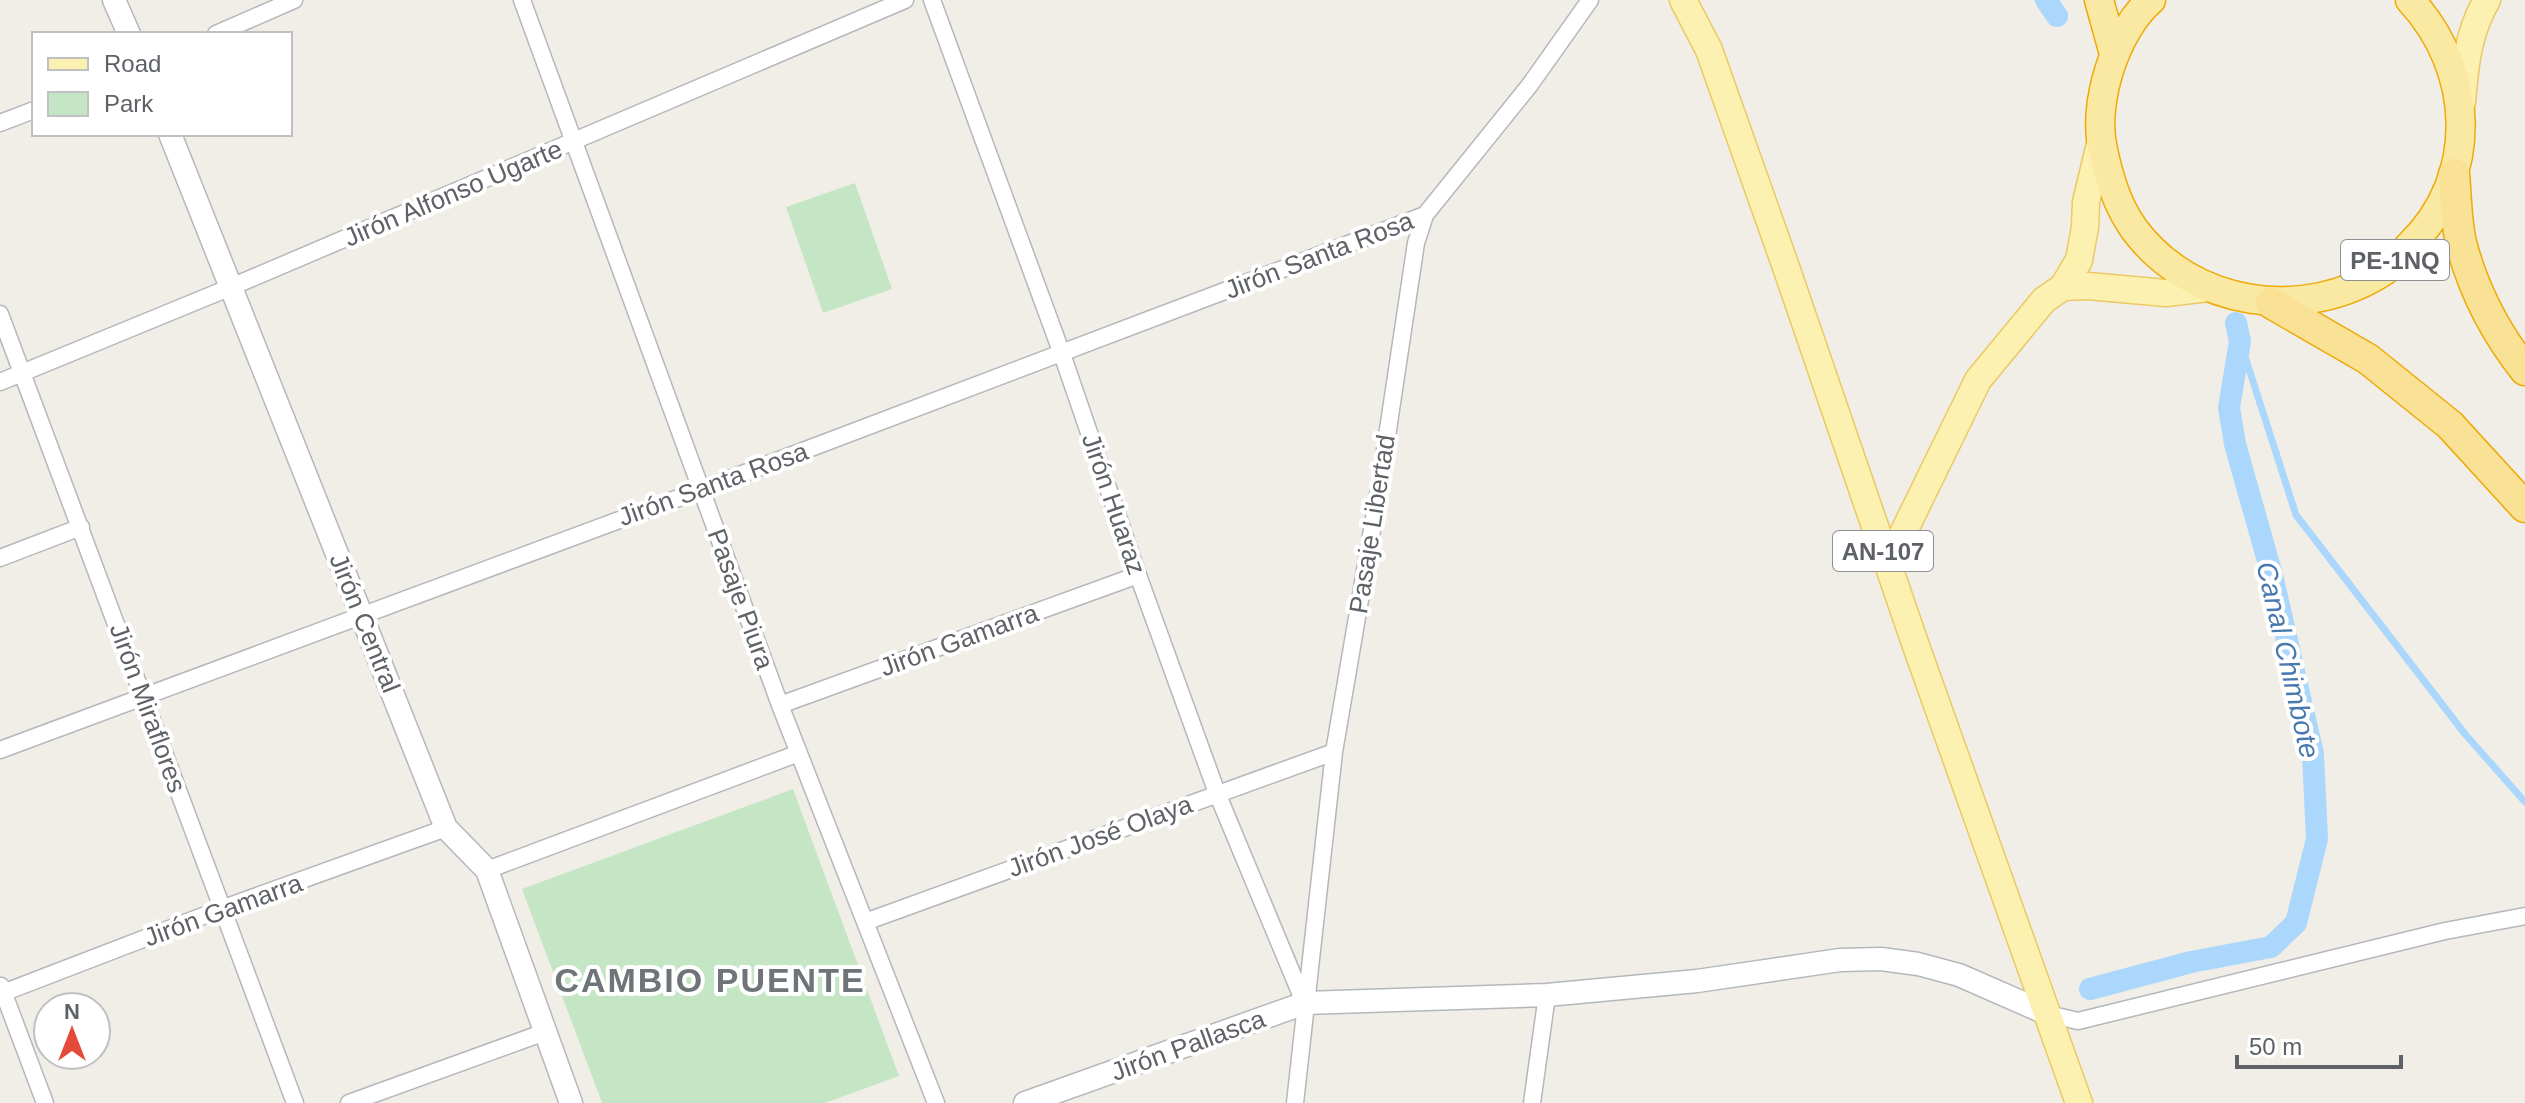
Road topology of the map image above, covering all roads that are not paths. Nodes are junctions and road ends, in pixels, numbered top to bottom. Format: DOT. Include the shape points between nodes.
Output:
graph roads {
  1 [pos="114,0"];
  2 [pos="294,0"];
  3 [pos="522,0"];
  4 [pos="905,0"];
  5 [pos="932,0"];
  6 [pos="1590,0"];
  7 [pos="1683,0"];
  8 [pos="2099,0"];
  9 [pos="2151,0"];
  10 [pos="2410,0"];
  11 [pos="2487,0"];
  12 [pos="128,32"];
  13 [pos="221,32"];
  14 [pos="2114,54"];
  15 [pos="2461,110"];
  16 [pos="32,111"];
  17 [pos="0,123"];
  18 [pos="171,136"];
  19 [pos="2101,140"];
  20 [pos="574,141"];
  21 [pos="2454,174"];
  22 [pos="1425,215"];
  23 [pos="231,287"];
  24 [pos="2063,287"];
  25 [pos="2208,288"];
  26 [pos="2271,303"];
  27 [pos="0,314"];
  28 [pos="1062,354"];
  29 [pos="2525,370"];
  30 [pos="24,373"];
  31 [pos="0,382"];
  32 [pos="700,490"];
  33 [pos="2525,507"];
  34 [pos="81,527"];
  35 [pos="0,558"];
  36 [pos="1888,564"];
  37 [pos="1138,575"];
  38 [pos="361,616"];
  39 [pos="143,695"];
  40 [pos="780,705"];
  41 [pos="0,750"];
  42 [pos="1334,752"];
  43 [pos="799,753"];
  44 [pos="1217,793"];
  45 [pos="446,828"];
  46 [pos="487,870"];
  47 [pos="221,909"];
  48 [pos="2525,916"];
  49 [pos="865,922"];
  50 [pos="1,990"];
  51 [pos="1547,995"];
  52 [pos="1305,1003"];
  53 [pos="2048,1014"];
  54 [pos="545,1032"];
  55 [pos="45,1103"];
  56 [pos="295,1103"];
  57 [pos="349,1103"];
  58 [pos="571,1103"];
  59 [pos="936,1103"];
  60 [pos="1025,1103"];
  61 [pos="1295,1103"];
  62 [pos="1532,1103"];
  63 [pos="2079,1103"];
  1 -- 12 [label="street"];
  2 -- 13 [label="street"];
  3 -- 20 [label="street, Pasaje Piura"];
  4 -- 20 [label="street, Jirón Alfonso Ugarte"];
  5 -- 28 [label="street, Jirón Huaraz"];
  6 -- 22 [label="street, Pasaje Libertad"];
  7 -- 36 [label="main road, AN-107" via="1709,50"];
  8 -- 14 [label="highway"];
  9 -- 14 [label="highway, PE-1NQ"];
  10 -- 15 [label="highway, PE-1NQ" via="2429,20 2451,63"];
  11 -- 15 [label="main road" via="2467,51"];
  14 -- 19 [label="highway, PE-1NQ" via="2102,96"];
  15 -- 21 [label="highway, PE-1NQ"];
  16 -- 17 [label="street"];
  18 -- 23 [label="street, Jirón Central"];
  19 -- 24 [label="main road" via="2079,260"];
  19 -- 25 [label="highway, PE-1NQ" via="2111,187 2134,229 2167,263"];
  20 -- 23 [label="street, Jirón Alfonso Ugarte"];
  20 -- 32 [label="street, Pasaje Piura"];
  21 -- 26 [label="highway, PE-1NQ" via="2428,228 2385,270 2331,296"];
  21 -- 29 [label="highway, PE-1NQ" via="2461,241 2484,307"];
  22 -- 28 [label="street, Jirón Santa Rosa"];
  22 -- 42 [label="street, Pasaje Libertad" via="1409,280"];
  23 -- 30 [label="street, Jirón Alfonso Ugarte"];
  23 -- 38 [label="street, Jirón Central"];
  24 -- 25 [label="main road" via="2166,293"];
  24 -- 36 [label="main road" via="2044,300 1978,380"];
  25 -- 26 [label="highway, PE-1NQ"];
  26 -- 33 [label="highway, PE-1NQ" via="2368,359 2450,425"];
  27 -- 30 [label="street, Jirón Miraflores"];
  28 -- 32 [label="street, Jirón Santa Rosa"];
  28 -- 37 [label="street, Jirón Huaraz"];
  30 -- 31 [label="street, Jirón Alfonso Ugarte"];
  30 -- 34 [label="street, Jirón Miraflores"];
  32 -- 38 [label="street, Jirón Santa Rosa"];
  32 -- 40 [label="street, Pasaje Piura"];
  34 -- 35 [label="street"];
  34 -- 39 [label="street, Jirón Miraflores"];
  36 -- 53 [label="main road, AN-107"];
  37 -- 40 [label="street, Jirón Gamarra"];
  37 -- 44 [label="street, Jirón Huaraz"];
  38 -- 39 [label="street, Jirón Santa Rosa"];
  38 -- 45 [label="street, Jirón Central"];
  39 -- 41 [label="street, Jirón Santa Rosa"];
  39 -- 47 [label="street, Jirón Miraflores"];
  40 -- 43 [label="street, Pasaje Piura"];
  42 -- 44 [label="street, Jirón José Olaya"];
  42 -- 52 [label="street, Pasaje Libertad"];
  43 -- 46 [label="street"];
  43 -- 49 [label="street, Pasaje Piura"];
  44 -- 49 [label="street, Jirón José Olaya"];
  44 -- 52 [label="street, Jirón Huaraz"];
  45 -- 46 [label="street, Jirón Central"];
  45 -- 47 [label="street, Jirón Gamarra"];
  46 -- 54 [label="street, Jirón Central"];
  47 -- 50 [label="street, Jirón Gamarra"];
  47 -- 56 [label="street, Jirón Miraflores"];
  48 -- 53 [label="street" via="2078,1021"];
  49 -- 59 [label="street, Pasaje Piura"];
  50 -- 55 [label="street"];
  51 -- 52 [label="street, Jirón Pallasca"];
  51 -- 53 [label="street, Jirón Pallasca" via="1881,959 1959,975"];
  51 -- 62 [label="street"];
  52 -- 60 [label="street, Jirón Pallasca"];
  52 -- 61 [label="street, Pasaje Libertad"];
  53 -- 63 [label="main road, AN-107"];
  54 -- 57 [label="street"];
  54 -- 58 [label="street, Jirón Central"];
}
